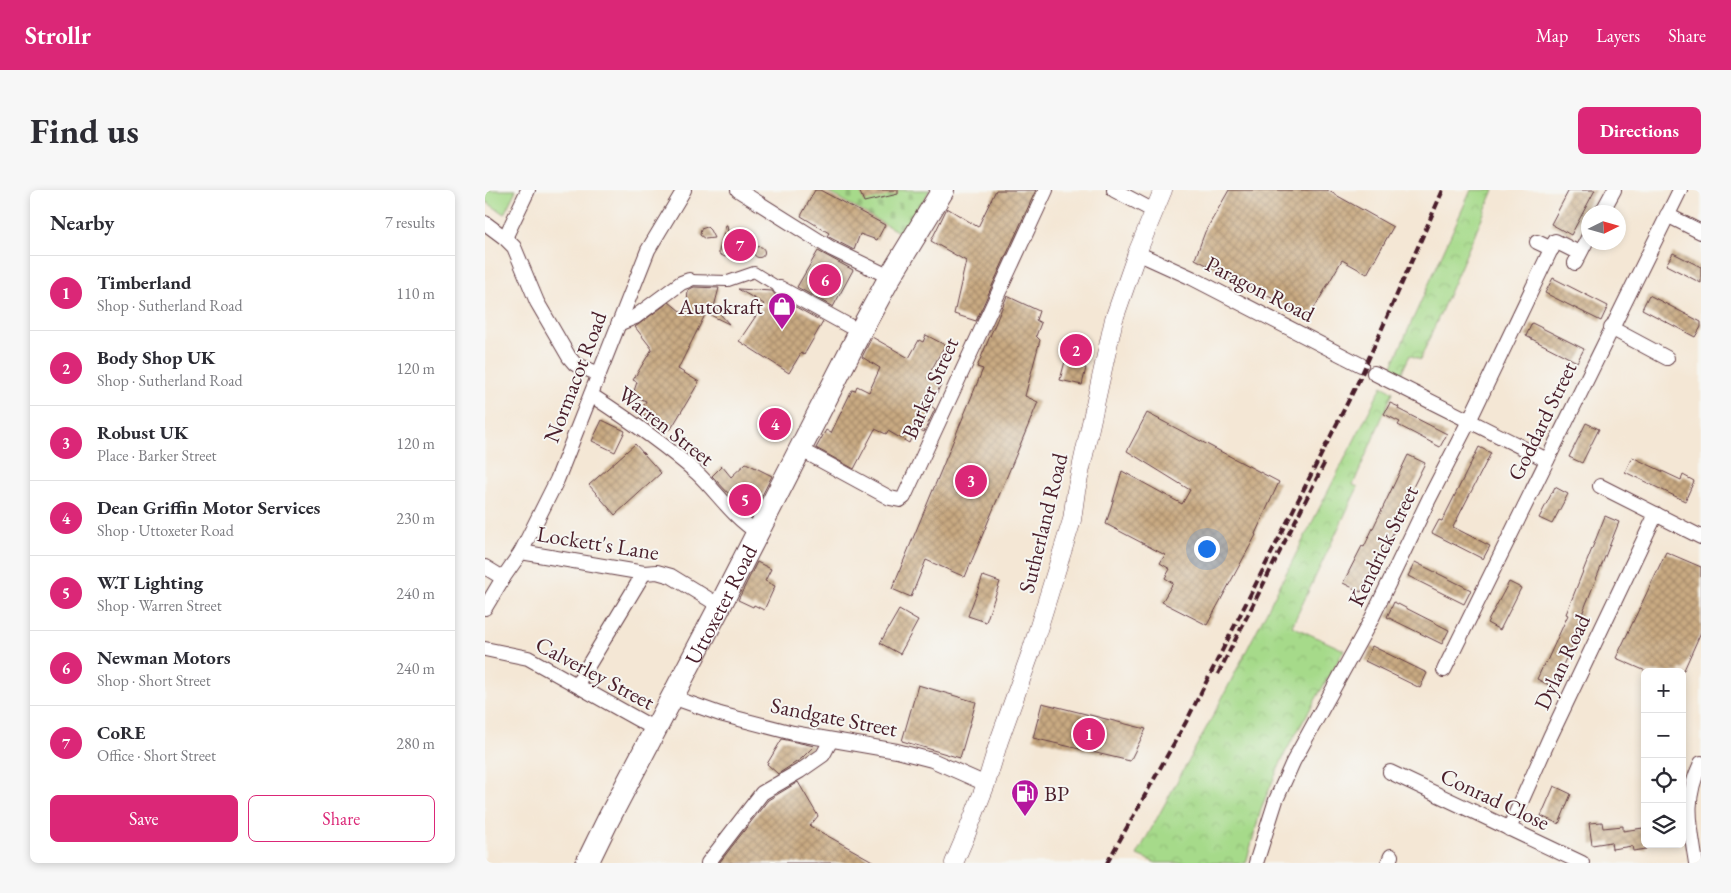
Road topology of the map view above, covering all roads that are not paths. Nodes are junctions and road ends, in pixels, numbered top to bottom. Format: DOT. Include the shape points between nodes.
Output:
graph roads {
  1 [pos="528,190"];
  2 [pos="683,190"];
  3 [pos="739,190"];
  4 [pos="943,190"];
  5 [pos="1046,190"];
  6 [pos="1114,190"];
  7 [pos="1163,190"];
  8 [pos="1614,190"];
  9 [pos="1680,190"];
  10 [pos="1606,205"];
  11 [pos="1154,211"];
  12 [pos="1667,215"];
  13 [pos="485,224"];
  14 [pos="1701,232"];
  15 [pos="505,238"];
  16 [pos="1537,242"];
  17 [pos="1552,249"];
  18 [pos="1581,250"];
  19 [pos="1137,253"];
  20 [pos="890,277"];
  21 [pos="689,280"];
  22 [pos="780,288"];
  23 [pos="618,324"];
  24 [pos="1611,328"];
  25 [pos="860,332"];
  26 [pos="1667,358"];
  27 [pos="1361,365"];
  28 [pos="1374,373"];
  29 [pos="599,374"];
  30 [pos="591,395"];
  31 [pos="1469,422"];
  32 [pos="800,449"];
  33 [pos="1547,460"];
  34 [pos="1600,486"];
  35 [pos="1656,514"];
  36 [pos="757,532"];
  37 [pos="1701,536"];
  38 [pos="521,552"];
  39 [pos="485,567"];
  40 [pos="644,573"];
  41 [pos="503,578"];
  42 [pos="720,606"];
  43 [pos="485,608"];
  44 [pos="485,649"];
  45 [pos="1444,670"];
  46 [pos="577,684"];
  47 [pos="672,697"];
  48 [pos="655,729"];
  49 [pos="831,740"];
  50 [pos="1701,763"];
  51 [pos="1390,772"];
  52 [pos="986,784"];
  53 [pos="1509,829"];
  54 [pos="587,863"];
  55 [pos="708,863"];
  56 [pos="954,863"];
  57 [pos="1257,863"];
  58 [pos="1582,863"];
  59 [pos="1695,863"];
  1 -- 15 [label="street"];
  2 -- 23 [label="street, Normacot Road" via="647,250"];
  3 -- 20 [label="street" via="832,248"];
  4 -- 20 [label="main road, Uttoxeter Road"];
  5 -- 32 [label="street, Barker Street" via="904,497 900,500 890,498"];
  6 -- 11 [label="street"];
  7 -- 11 [label="street, Sutherland Road"];
  8 -- 10 [label="street"];
  9 -- 12 [label="street, Goddard Street"];
  11 -- 19 [label="street, Sutherland Road"];
  12 -- 14 [label="street"];
  12 -- 24 [label="street, Goddard Street"];
  13 -- 15 [label="street"];
  15 -- 29 [label="street, Warren Street" via="514,247 537,302 569,358"];
  16 -- 17 [label="street"];
  17 -- 18 [label="street" via="1555,241 1577,258"];
  17 -- 31 [label="street, Kendrick Street"];
  19 -- 27 [label="street, Paragon Road"];
  19 -- 52 [label="street, Sutherland Road" via="1114,319 1072,520"];
  20 -- 25 [label="main road, Uttoxeter Road"];
  21 -- 22 [label="street" via="728,281 754,272"];
  21 -- 23 [label="street" via="635,317"];
  22 -- 25 [label="street"];
  23 -- 29 [label="street, Normacot Road"];
  24 -- 26 [label="street"];
  24 -- 33 [label="street, Goddard Street"];
  25 -- 32 [label="main road, Uttoxeter Road"];
  28 -- 31 [label="street"];
  29 -- 30 [label="street, Normacot Road"];
  30 -- 36 [label="street, Warren Street" via="627,418 699,475 743,523"];
  30 -- 38 [label="street, Normacot Road" via="557,480"];
  31 -- 33 [label="street"];
  31 -- 57 [label="street, Kendrick Street" via="1371,620 1293,762 1276,800"];
  32 -- 36 [label="main road, Uttoxeter Road"];
  33 -- 45 [label="street, Goddard Street"];
  34 -- 35 [label="street"];
  35 -- 37 [label="street"];
  35 -- 53 [label="street, Dylan Road"];
  36 -- 42 [label="main road, Uttoxeter Road"];
  38 -- 40 [label="street, Lockett's Lane"];
  38 -- 41 [label="street, Normacot Road"];
  39 -- 41 [label="street"];
  40 -- 42 [label="street, Lockett's Lane" via="671,576"];
  40 -- 46 [label="street"];
  41 -- 43 [label="street, Normacot Road"];
  42 -- 47 [label="main road, Uttoxeter Road"];
  44 -- 46 [label="street, Calverley Street" via="528,658"];
  46 -- 48 [label="street, Calverley Street"];
  47 -- 48 [label="main road, Uttoxeter Road"];
  47 -- 49 [label="street, Sandgate Street" via="720,714"];
  48 -- 54 [label="main road, Uttoxeter Road"];
  49 -- 52 [label="street, Sandgate Street" via="932,760"];
  49 -- 55 [label="street" via="823,755 762,793"];
  50 -- 59 [label="street" via="1689,795"];
  51 -- 53 [label="street, Conrad Close"];
  52 -- 56 [label="street, Sutherland Road"];
  53 -- 58 [label="street, Conrad Close"];
}
